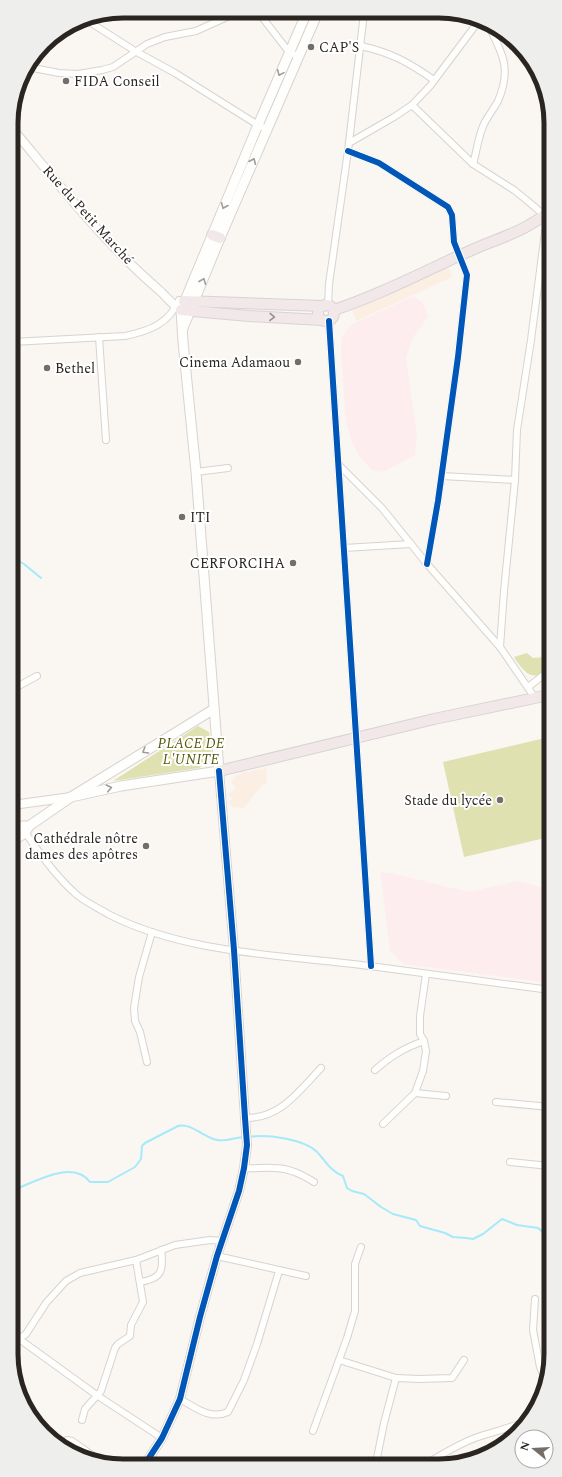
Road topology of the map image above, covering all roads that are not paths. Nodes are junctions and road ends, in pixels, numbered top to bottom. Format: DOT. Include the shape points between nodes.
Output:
graph roads {
  1 [pos="224,18"];
  2 [pos="263,18"];
  3 [pos="304,18"];
  4 [pos="315,18"];
  5 [pos="363,18"];
  6 [pos="93,23"];
  7 [pos="476,25"];
  8 [pos="492,33"];
  9 [pos="361,46"];
  10 [pos="135,51"];
  11 [pos="290,52"];
  12 [pos="298,56"];
  13 [pos="34,68"];
  14 [pos="434,80"];
  15 [pos="412,105"];
  16 [pos="258,125"];
  17 [pos="267,129"];
  18 [pos="18,135"];
  19 [pos="349,143"];
  20 [pos="348,151"];
  21 [pos="473,164"];
  22 [pos="543,216"];
  23 [pos="216,236"];
  24 [pos="544,248"];
  25 [pos="460,256"];
  26 [pos="250,304"];
  27 [pos="184,305"];
  28 [pos="328,308"];
  29 [pos="249,316"];
  30 [pos="325,320"];
  31 [pos="99,337"];
  32 [pos="18,342"];
  33 [pos="106,440"];
  34 [pos="339,465"];
  35 [pos="228,468"];
  36 [pos="196,472"];
  37 [pos="442,476"];
  38 [pos="515,480"];
  39 [pos="411,544"];
  40 [pos="344,548"];
  41 [pos="427,564"];
  42 [pos="500,647"];
  43 [pos="544,674"];
  44 [pos="37,676"];
  45 [pos="18,686"];
  46 [pos="528,687"];
  47 [pos="544,696"];
  48 [pos="535,698"];
  49 [pos="214,709"];
  50 [pos="356,738"];
  51 [pos="219,771"];
  52 [pos="71,796"];
  53 [pos="18,804"];
  54 [pos="22,829"];
  55 [pos="152,932"];
  56 [pos="234,950"];
  57 [pos="371,966"];
  58 [pos="426,974"];
  59 [pos="544,989"];
  60 [pos="424,1041"];
  61 [pos="147,1062"];
  62 [pos="321,1068"];
  63 [pos="375,1070"];
  64 [pos="415,1093"];
  65 [pos="446,1096"];
  66 [pos="496,1102"];
  67 [pos="544,1106"];
  68 [pos="245,1118"];
  69 [pos="383,1124"];
  70 [pos="510,1162"];
  71 [pos="544,1165"];
  72 [pos="244,1168"];
  73 [pos="314,1182"];
  74 [pos="222,1241"];
  75 [pos="361,1247"];
  76 [pos="161,1250"];
  77 [pos="217,1256"];
  78 [pos="136,1260"];
  79 [pos="279,1271"];
  80 [pos="306,1276"];
  81 [pos="140,1282"];
  82 [pos="535,1299"];
  83 [pos="18,1337"];
  84 [pos="18,1338"];
  85 [pos="339,1360"];
  86 [pos="464,1360"];
  87 [pos="542,1372"];
  88 [pos="396,1378"];
  89 [pos="98,1396"];
  90 [pos="180,1398"];
  91 [pos="82,1420"];
  92 [pos="514,1426"];
  93 [pos="313,1431"];
  94 [pos="159,1436"];
  95 [pos="66,1441"];
  96 [pos="89,1453"];
  97 [pos="148,1459"];
  98 [pos="377,1459"];
  99 [pos="434,1459"];
  1 -- 10 [label="street" via="196,31 165,37"];
  2 -- 11 [label="street"];
  3 -- 11 [label="main road"];
  4 -- 12 [label="main road"];
  5 -- 9 [label="street"];
  6 -- 10 [label="street"];
  7 -- 14 [label="street"];
  8 -- 21 [label="street" via="506,70 498,101 481,133"];
  9 -- 14 [label="street" via="392,54"];
  9 -- 19 [label="street"];
  10 -- 13 [label="street" via="113,67 102,70 78,74"];
  10 -- 16 [label="street"];
  11 -- 12 [label="street"];
  11 -- 16 [label="main road, one-way"];
  12 -- 17 [label="main road"];
  14 -- 15 [label="street"];
  15 -- 19 [label="street"];
  15 -- 21 [label="street"];
  16 -- 17 [label="street"];
  16 -- 23 [label="main road, one-way"];
  23 -- 17 [label="main road, one-way"];
  18 -- 27 [label="street, Rue du Petit Marché" via="85,216 146,278 169,298"];
  19 -- 20 [label="street"];
  20 -- 25 [label="street" via="379,163 448,208 452,215 454,242"];
  20 -- 28 [label="street" via="329,284"];
  21 -- 22 [label="street" via="514,190"];
  22 -- 25 [label="main road" via="504,238"];
  23 -- 27 [label="main road"];
  24 -- 38 [label="street" via="517,430"];
  25 -- 28 [label="main road" via="363,300"];
  25 -- 37 [label="street" via="466,274"];
  26 -- 27 [label="main road"];
  26 -- 28 [label="main road"];
  26 -- 29 [label="main road"];
  27 -- 29 [label="main road"];
  27 -- 31 [label="street" via="151,329 125,336"];
  27 -- 36 [label="main road" via="182,330"];
  28 -- 30 [label="main road" via="333,318"];
  28 -- 30 [label="main road" via="319,313"];
  29 -- 30 [label="main road, one-way"];
  30 -- 34 [label="street"];
  31 -- 32 [label="street"];
  31 -- 33 [label="street"];
  34 -- 39 [label="street" via="382,508"];
  34 -- 40 [label="street"];
  35 -- 36 [label="street"];
  36 -- 49 [label="main road"];
  37 -- 38 [label="street"];
  37 -- 41 [label="street"];
  38 -- 42 [label="street"];
  39 -- 40 [label="street"];
  39 -- 41 [label="street"];
  40 -- 50 [label="street"];
  41 -- 42 [label="street"];
  42 -- 46 [label="street"];
  43 -- 46 [label="street"];
  44 -- 45 [label="street"];
  46 -- 48 [label="street"];
  47 -- 48 [label="main road"];
  48 -- 50 [label="main road"];
  49 -- 51 [label="main road"];
  49 -- 52 [label="main road, one-way"];
  50 -- 51 [label="main road"];
  50 -- 57 [label="street"];
  52 -- 51 [label="main road, one-way"];
  51 -- 56 [label="street"];
  52 -- 53 [label="street"];
  52 -- 54 [label="main road"];
  54 -- 55 [label="street" via="46,862 78,895 124,922"];
  55 -- 56 [label="street" via="183,941"];
  55 -- 61 [label="street" via="139,977 134,1008"];
  56 -- 57 [label="street"];
  56 -- 68 [label="street"];
  57 -- 58 [label="street"];
  58 -- 59 [label="street"];
  58 -- 60 [label="street" via="420,1016 420,1034"];
  60 -- 63 [label="street" via="405,1048"];
  60 -- 64 [label="street" via="426,1051 423,1071"];
  62 -- 68 [label="street" via="281,1108 267,1116"];
  64 -- 65 [label="street"];
  64 -- 69 [label="street"];
  66 -- 67 [label="street"];
  68 -- 72 [label="street" via="247,1145"];
  70 -- 71 [label="street"];
  72 -- 73 [label="street" via="272,1167 290,1170"];
  72 -- 74 [label="street"];
  74 -- 76 [label="street" via="198,1241"];
  74 -- 77 [label="street"];
  75 -- 85 [label="street" via="355,1264 355,1311"];
  76 -- 78 [label="street"];
  76 -- 81 [label="street" via="163,1265 159,1274"];
  77 -- 79 [label="street"];
  77 -- 90 [label="street"];
  78 -- 81 [label="street"];
  78 -- 83 [label="street" via="80,1273 66,1281 46,1303 26,1334"];
  79 -- 80 [label="street"];
  79 -- 90 [label="street" via="244,1380 228,1412 211,1415"];
  81 -- 89 [label="street" via="143,1302 131,1325 130,1336 115,1348"];
  82 -- 87 [label="street" via="534,1337"];
  84 -- 89 [label="street"];
  85 -- 88 [label="street"];
  85 -- 93 [label="street"];
  86 -- 88 [label="street" via="452,1378"];
  88 -- 98 [label="street"];
  89 -- 91 [label="street" via="84,1409"];
  89 -- 94 [label="street"];
  90 -- 94 [label="street"];
  92 -- 99 [label="street" via="474,1439"];
  94 -- 97 [label="street"];
  95 -- 96 [label="street" via="72,1441"];
}
